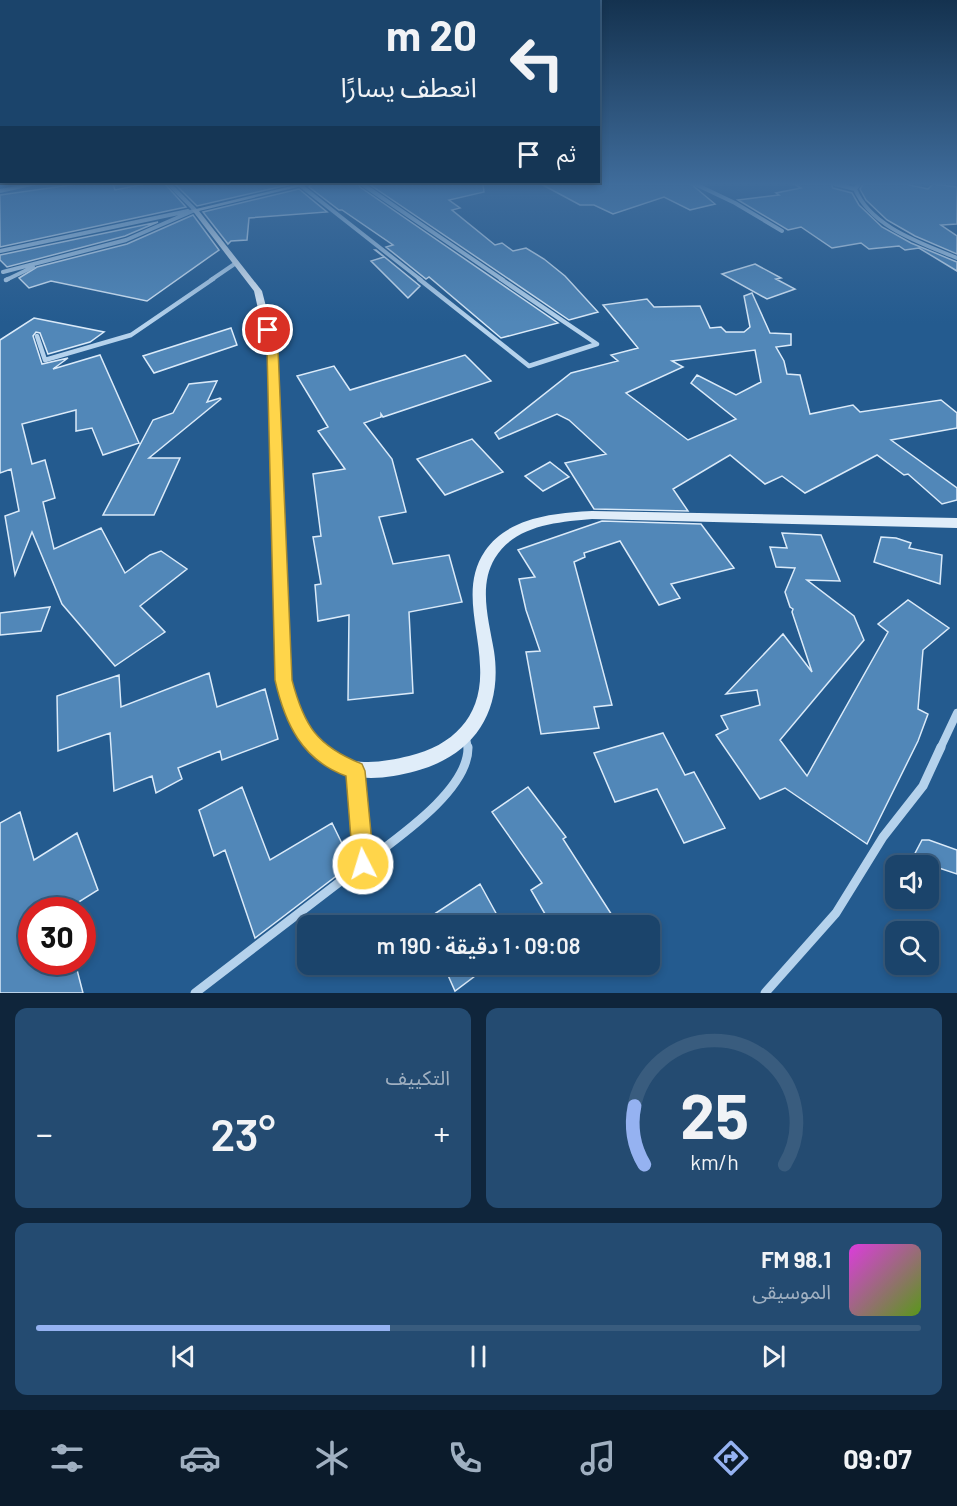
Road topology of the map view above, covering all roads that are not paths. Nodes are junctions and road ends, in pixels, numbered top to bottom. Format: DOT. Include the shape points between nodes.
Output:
graph roads {
  1 [pos="98,230"];
  2 [pos="154,230"];
  3 [pos="211,230"];
  4 [pos="362,230"];
  5 [pos="430,230"];
  6 [pos="899,230"];
  7 [pos="0,251"];
  8 [pos="957,258"];
  9 [pos="43,262"];
  10 [pos="236,263"];
  11 [pos="3,272"];
  12 [pos="6,280"];
  13 [pos="37,336"];
  14 [pos="957,523"];
  15 [pos="957,713"];
  16 [pos="466,736"];
  17 [pos="355,771"];
  18 [pos="363,864"];
  19 [pos="195,993"];
  20 [pos="765,993"];
  1 -- 7 [label="street"];
  2 -- 9 [label="street"];
  3 -- 10 [label="main road"];
  4 -- 5 [label="street" via="530,366 597,344"];
  6 -- 8 [label="street"];
  9 -- 11 [label="street"];
  9 -- 12 [label="street"];
  10 -- 13 [label="street" via="131,335 45,360"];
  10 -- 17 [label="main road" via="258,291 272,349 284,680 289,702 309,742 329,759"];
  14 -- 16 [label="main road" via="592,515 552,519 517,530 490,555 481,575 481,621 488,668 478,713"];
  15 -- 20 [label="street" via="923,786 883,837 836,913"];
  16 -- 17 [label="main road" via="439,754 413,764"];
  16 -- 18 [label="street" via="468,755 444,796"];
  17 -- 18 [label="street"];
  18 -- 19 [label="street"];
}
